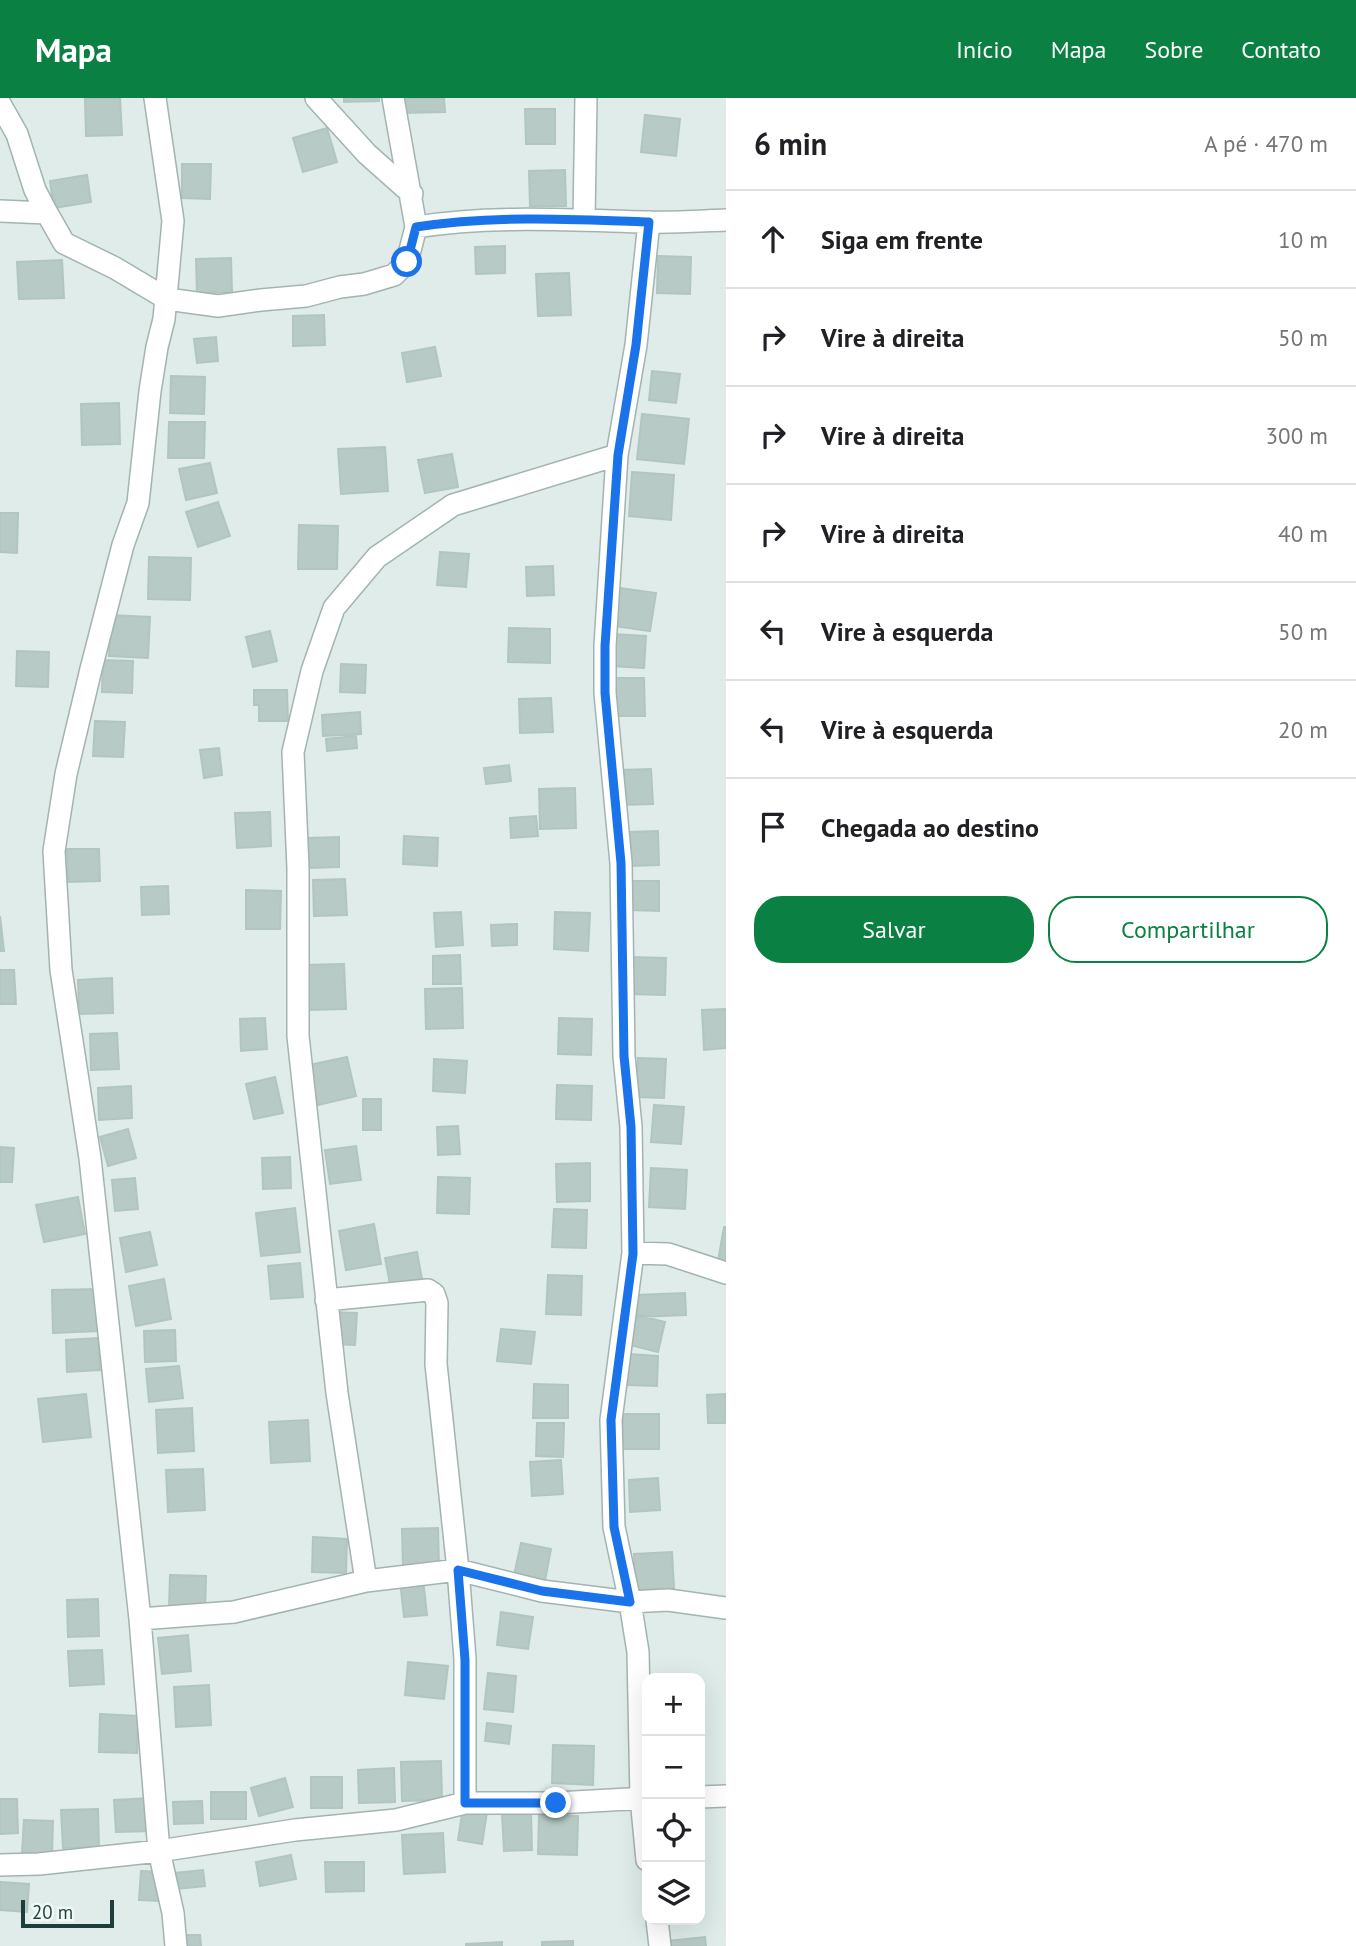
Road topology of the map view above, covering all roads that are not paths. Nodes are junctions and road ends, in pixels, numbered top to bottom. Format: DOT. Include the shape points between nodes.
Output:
graph roads {
  1 [pos="155,98"];
  2 [pos="316,98"];
  3 [pos="393,98"];
  4 [pos="586,98"];
  5 [pos="0,104"];
  6 [pos="412,194"];
  7 [pos="0,211"];
  8 [pos="47,213"];
  9 [pos="584,220"];
  10 [pos="726,220"];
  11 [pos="649,222"];
  12 [pos="416,227"];
  13 [pos="167,299"];
  14 [pos="618,455"];
  15 [pos="633,1254"];
  16 [pos="726,1273"];
  17 [pos="326,1300"];
  18 [pos="458,1570"];
  19 [pos="366,1581"];
  20 [pos="630,1602"];
  21 [pos="726,1608"];
  22 [pos="140,1619"];
  23 [pos="642,1749"];
  24 [pos="726,1796"];
  25 [pos="705,1797"];
  26 [pos="642,1798"];
  27 [pos="465,1803"];
  28 [pos="159,1851"];
  29 [pos="0,1866"];
  30 [pos="658,1925"];
  31 [pos="176,1946"];
  32 [pos="660,1946"];
  1 -- 13 [label="street" via="173,221"];
  2 -- 6 [label="street" via="367,154"];
  3 -- 6 [label="street"];
  4 -- 9 [label="street"];
  5 -- 8 [label="street"];
  6 -- 12 [label="street"];
  7 -- 8 [label="street"];
  8 -- 13 [label="street" via="64,243"];
  9 -- 11 [label="street"];
  9 -- 12 [label="street" via="451,222"];
  10 -- 11 [label="street"];
  11 -- 14 [label="street"];
  12 -- 13 [label="street" via="407,262 394,275 364,284 218,306"];
  13 -- 22 [label="street" via="150,390 138,503 122,545 91,669 66,774 54,851 61,970 90,1158"];
  14 -- 15 [label="street" via="605,693 621,863"];
  14 -- 17 [label="street" via="453,505 377,557 334,607 312,671 293,752 298,1036"];
  15 -- 16 [label="street" via="668,1254"];
  15 -- 20 [label="street" via="611,1420 614,1527"];
  17 -- 18 [label="street" via="428,1290 434,1294 436,1364"];
  17 -- 19 [label="street"];
  18 -- 19 [label="street"];
  18 -- 20 [label="street" via="542,1591"];
  18 -- 27 [label="street" via="465,1660"];
  19 -- 22 [label="street" via="234,1612"];
  20 -- 21 [label="street" via="668,1600"];
  20 -- 23 [label="street" via="638,1652"];
  22 -- 28 [label="street"];
  24 -- 25 [label="street"];
  26 -- 27 [label="street"];
  27 -- 28 [label="street" via="396,1820"];
  28 -- 29 [label="street"];
  28 -- 31 [label="street"];
  30 -- 32 [label="street"];
}
